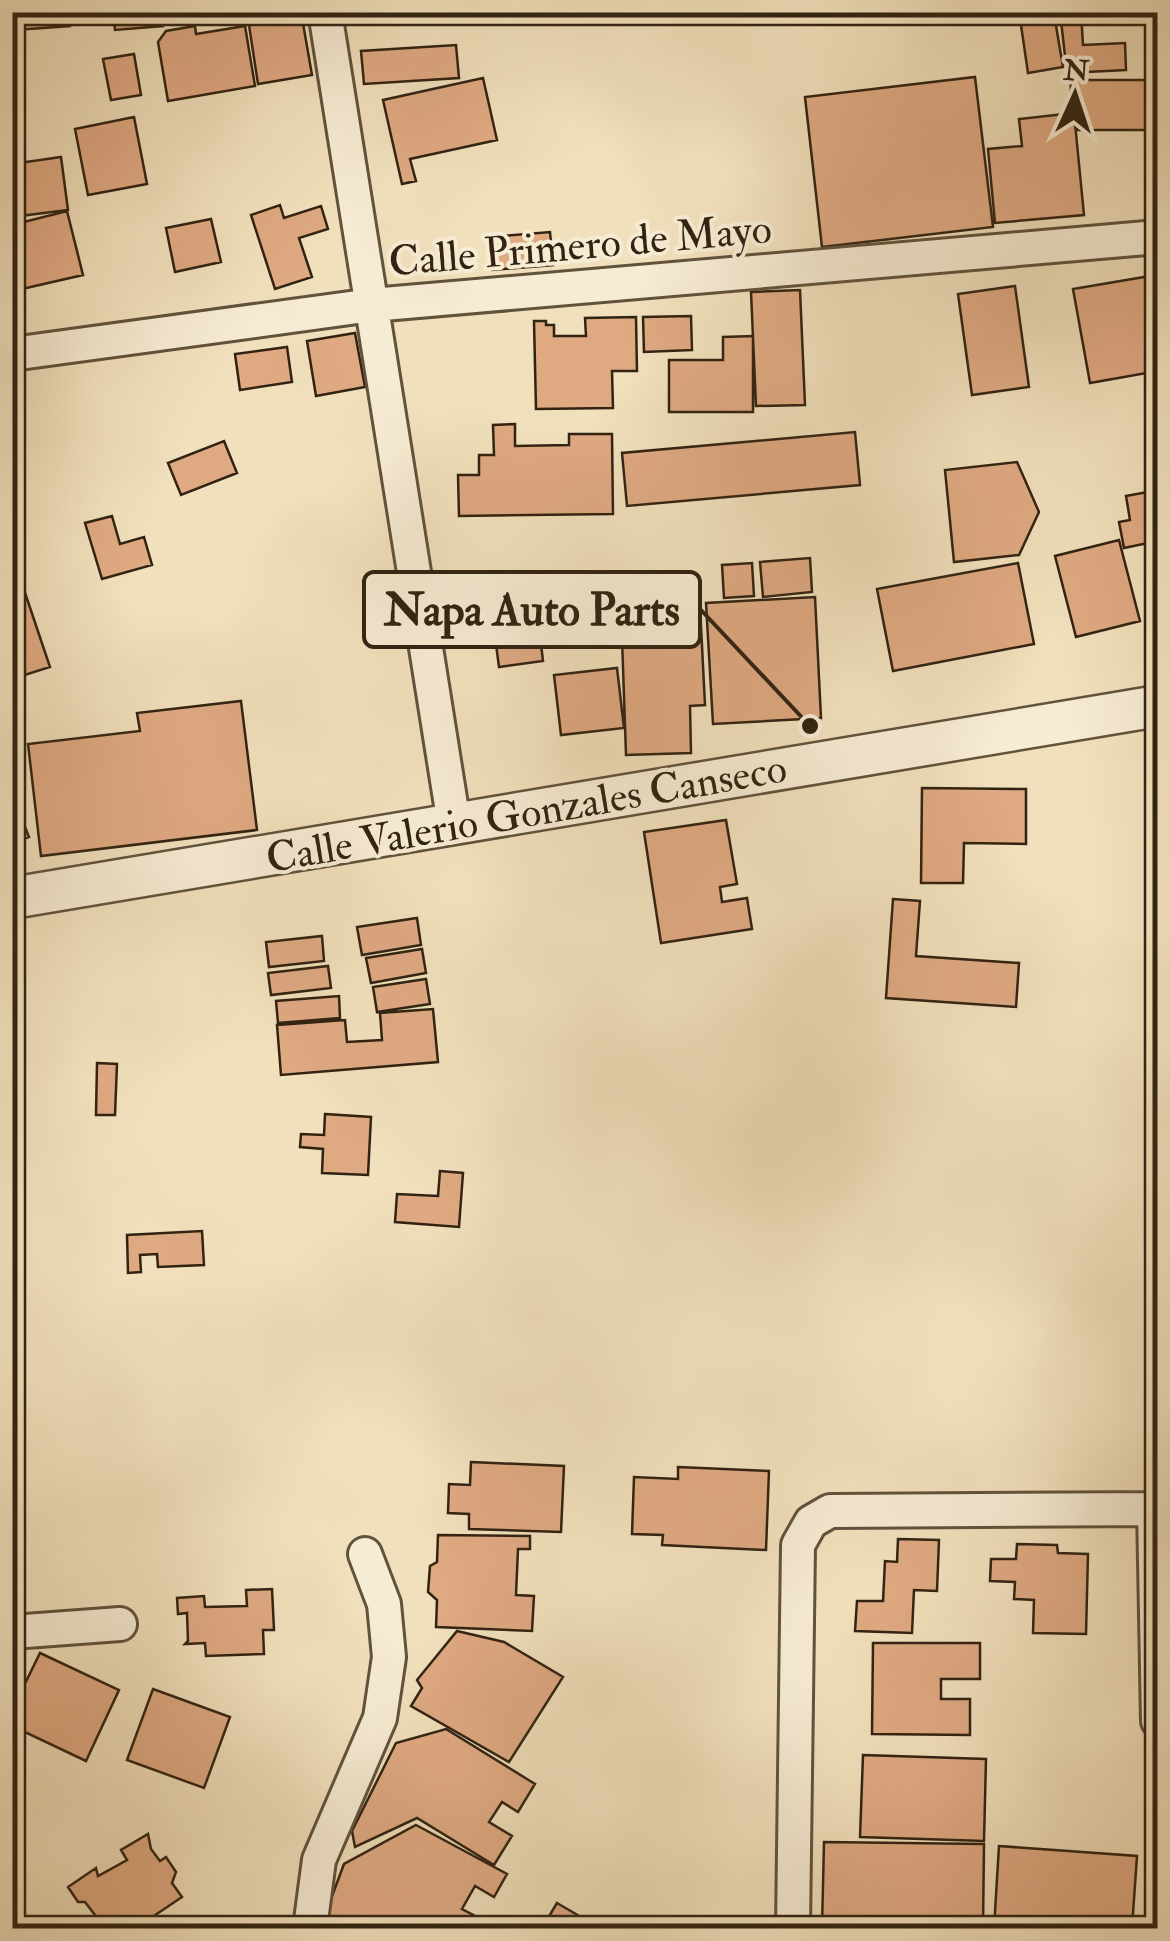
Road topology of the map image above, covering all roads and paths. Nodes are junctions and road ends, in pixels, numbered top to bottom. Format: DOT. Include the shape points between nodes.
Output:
graph roads {
  1 [pos="325,12"];
  2 [pos="1158,236"];
  3 [pos="372,305"];
  4 [pos="12,354"];
  5 [pos="1158,706"];
  6 [pos="454,824"];
  7 [pos="12,898"];
  8 [pos="1156,1508"];
  9 [pos="364,1554"];
  10 [pos="120,1624"];
  11 [pos="12,1632"];
  12 [pos="1158,1721"];
  13 [pos="310,1928"];
  14 [pos="793,1928"];
  1 -- 3 [label="street"];
  2 -- 3 [label="street, Calle Primero de Mayo"];
  3 -- 4 [label="street, Calle Primero de Mayo"];
  3 -- 6 [label="street"];
  5 -- 6 [label="street, Calle Valerio Gonzales Canseco"];
  6 -- 7 [label="street, Calle Valerio Gonzales Canseco"];
  8 -- 12 [label="street"];
  8 -- 14 [label="street" via="830,1511 811,1522 798,1545"];
  9 -- 13 [label="street" via="384,1604 389,1657 380,1718 319,1860"];
  10 -- 11 [label="street"];
}
